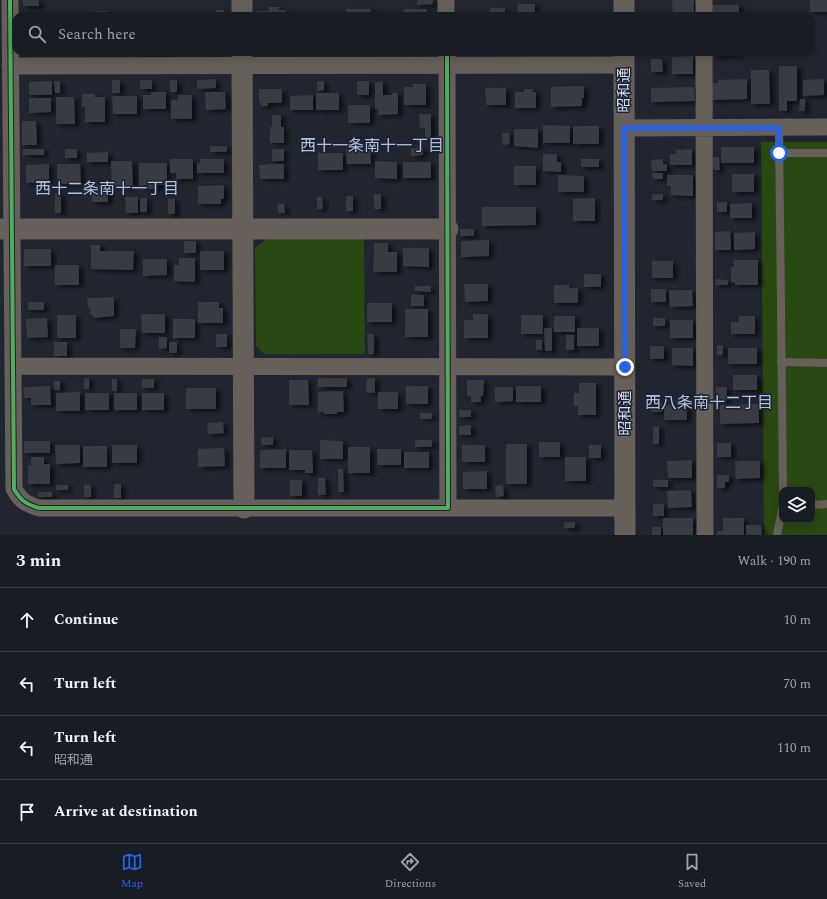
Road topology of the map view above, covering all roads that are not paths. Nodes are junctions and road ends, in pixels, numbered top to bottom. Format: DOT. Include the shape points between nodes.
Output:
graph roads {
  1 [pos="10,0"];
  2 [pos="242,0"];
  3 [pos="446,0"];
  4 [pos="624,0"];
  5 [pos="704,0"];
  6 [pos="242,12"];
  7 [pos="446,12"];
  8 [pos="624,12"];
  9 [pos="704,12"];
  10 [pos="704,56"];
  11 [pos="447,58"];
  12 [pos="624,58"];
  13 [pos="242,59"];
  14 [pos="10,66"];
  15 [pos="827,127"];
  16 [pos="624,128"];
  17 [pos="705,128"];
  18 [pos="779,128"];
  19 [pos="827,152"];
  20 [pos="779,153"];
  21 [pos="6,229"];
  22 [pos="242,229"];
  23 [pos="448,229"];
  24 [pos="781,362"];
  25 [pos="827,363"];
  26 [pos="14,366"];
  27 [pos="243,367"];
  28 [pos="449,367"];
  29 [pos="625,367"];
  30 [pos="783,487"];
  31 [pos="815,504"];
  32 [pos="827,504"];
  33 [pos="244,508"];
  34 [pos="448,508"];
  35 [pos="626,508"];
  36 [pos="779,523"];
  37 [pos="625,535"];
  38 [pos="705,535"];
  39 [pos="777,535"];
  1 -- 14 [label="street"];
  2 -- 6 [label="street"];
  3 -- 7 [label="street"];
  4 -- 8 [label="street"];
  5 -- 9 [label="street"];
  10 -- 17 [label="street"];
  11 -- 12 [label="street"];
  11 -- 13 [label="street"];
  11 -- 23 [label="street"];
  12 -- 16 [label="street, 昭和通"];
  13 -- 14 [label="street"];
  13 -- 22 [label="street"];
  14 -- 21 [label="street"];
  15 -- 18 [label="street"];
  16 -- 17 [label="street"];
  16 -- 29 [label="street, 昭和通"];
  17 -- 18 [label="street"];
  17 -- 38 [label="street"];
  18 -- 20 [label="lane"];
  19 -- 20 [label="lane"];
  20 -- 24 [label="lane"];
  21 -- 22 [label="street"];
  21 -- 26 [label="street"];
  22 -- 23 [label="street"];
  22 -- 27 [label="street"];
  23 -- 28 [label="street"];
  24 -- 25 [label="lane"];
  24 -- 30 [label="lane"];
  26 -- 27 [label="street"];
  26 -- 33 [label="street" via="14,489 26,504 39,508"];
  27 -- 28 [label="street"];
  27 -- 33 [label="street"];
  28 -- 29 [label="street"];
  28 -- 34 [label="street"];
  29 -- 35 [label="street, 昭和通"];
  31 -- 32 [label="lane"];
  33 -- 34 [label="street"];
  34 -- 35 [label="street"];
  35 -- 37 [label="street, 昭和通"];
  36 -- 39 [label="lane"];
}
